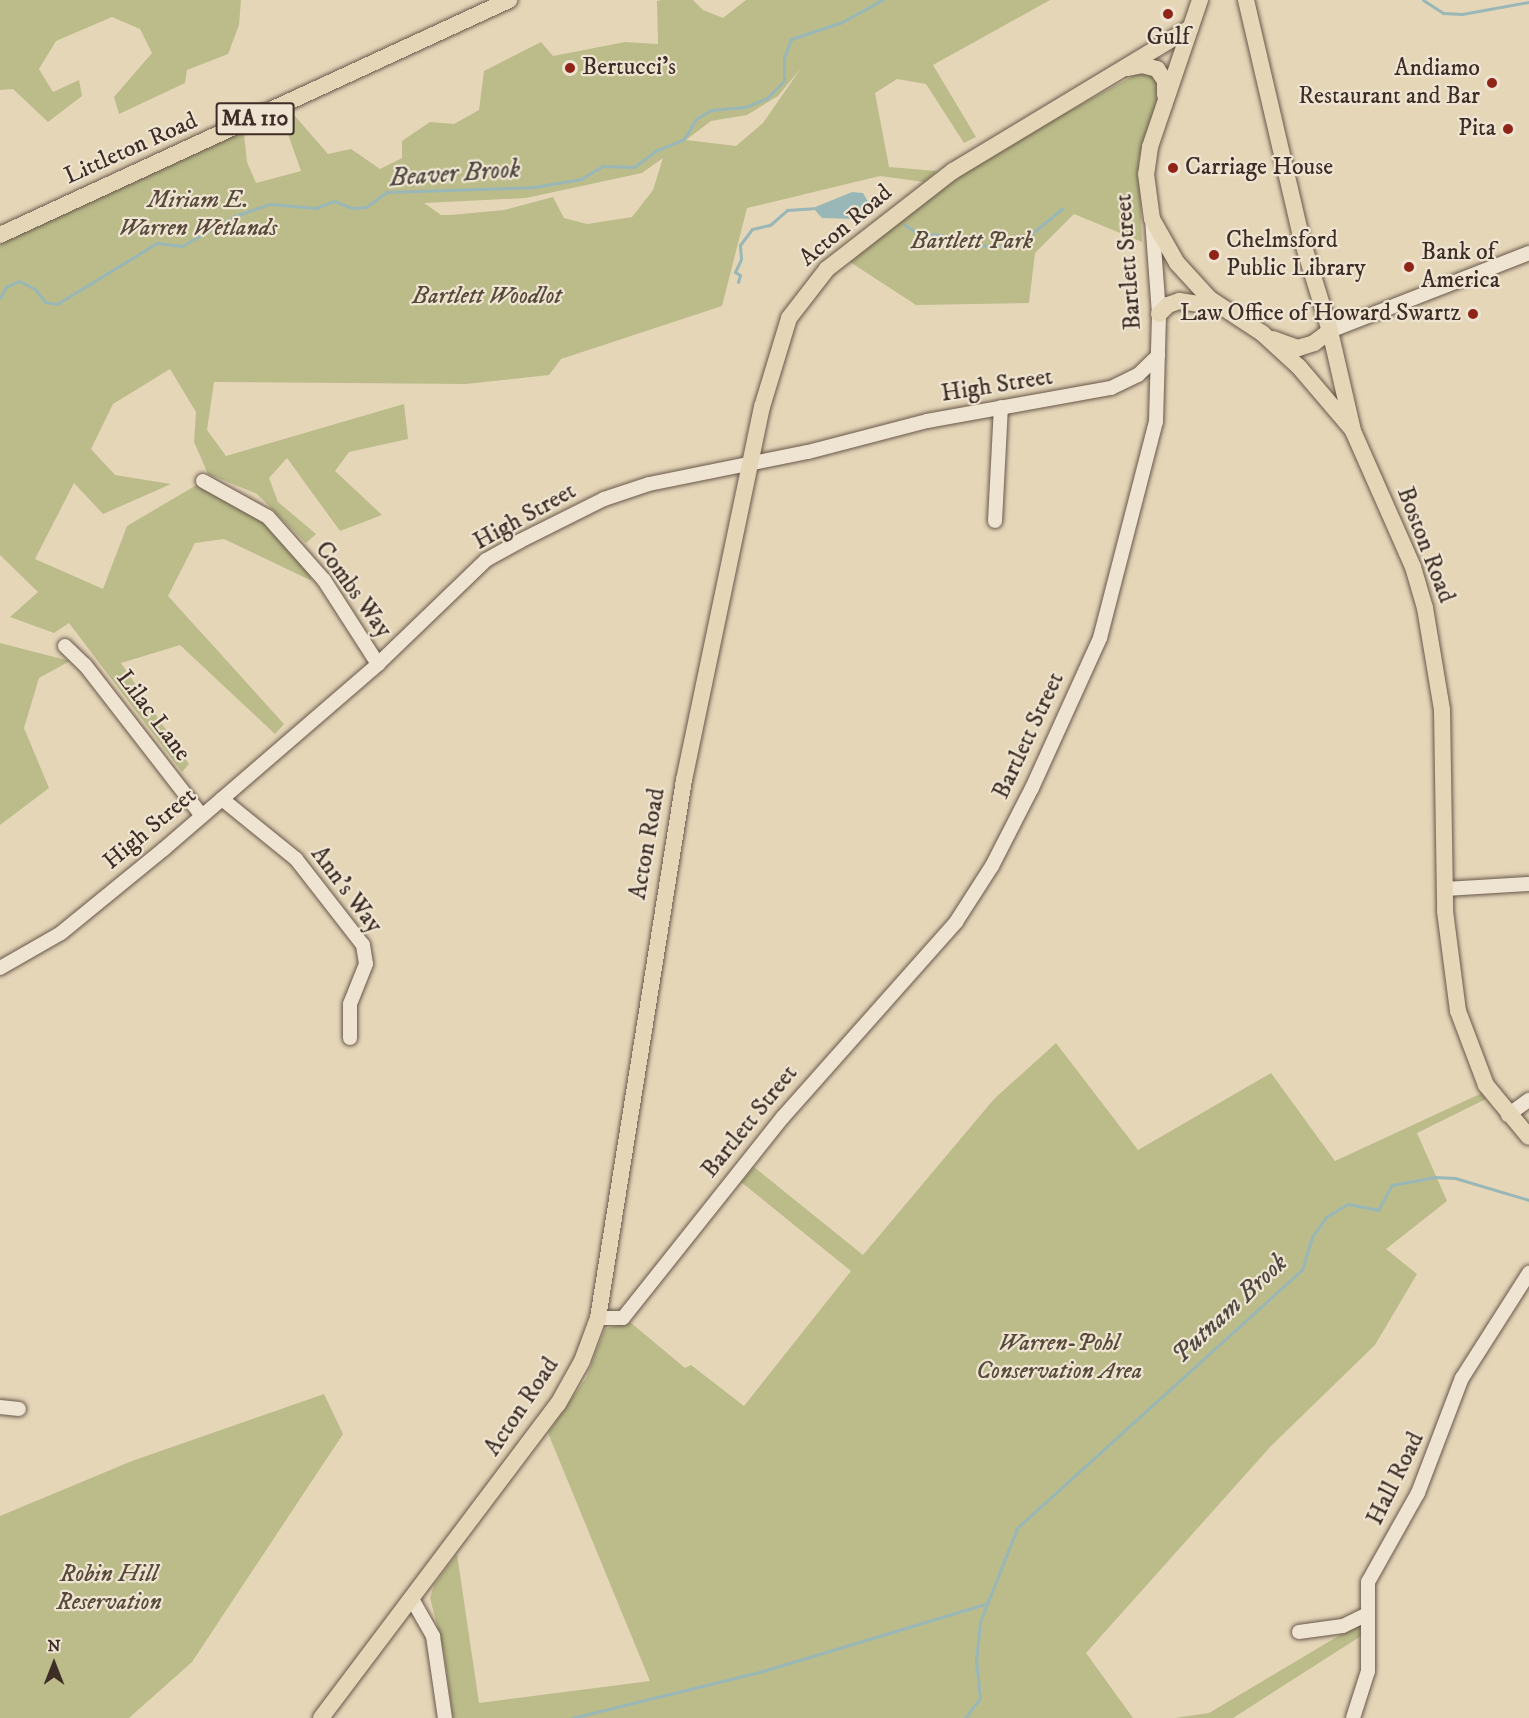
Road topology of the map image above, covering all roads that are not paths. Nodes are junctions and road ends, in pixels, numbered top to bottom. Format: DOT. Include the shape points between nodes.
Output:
graph roads {
  1 [pos="509,0"];
  2 [pos="1200,0"];
  3 [pos="1246,0"];
  4 [pos="1190,28"];
  5 [pos="1125,69"];
  6 [pos="1165,98"];
  7 [pos="1152,219"];
  8 [pos="0,235"];
  9 [pos="1529,253"];
  10 [pos="1318,298"];
  11 [pos="1222,308"];
  12 [pos="1159,314"];
  13 [pos="1330,331"];
  14 [pos="1262,333"];
  15 [pos="1306,347"];
  16 [pos="1158,357"];
  17 [pos="1001,407"];
  18 [pos="1353,431"];
  19 [pos="750,463"];
  20 [pos="203,481"];
  21 [pos="995,521"];
  22 [pos="65,646"];
  23 [pos="378,664"];
  24 [pos="222,799"];
  25 [pos="202,816"];
  26 [pos="1529,884"];
  27 [pos="1444,889"];
  28 [pos="0,968"];
  29 [pos="350,1038"];
  30 [pos="1529,1100"];
  31 [pos="1508,1115"];
  32 [pos="1529,1137"];
  33 [pos="1529,1273"];
  34 [pos="598,1318"];
  35 [pos="0,1407"];
  36 [pos="19,1409"];
  37 [pos="412,1599"];
  38 [pos="1366,1616"];
  39 [pos="1299,1632"];
  40 [pos="321,1718"];
  41 [pos="445,1718"];
  42 [pos="1353,1718"];
  1 -- 8 [label="main road, Littleton Road / MA 110"];
  2 -- 4 [label="main road, Bartlett Street"];
  3 -- 10 [label="main road, Boston Road"];
  4 -- 5 [label="main road, Acton Road"];
  4 -- 6 [label="main road, Bartlett Street"];
  5 -- 6 [label="main road, Acton Road" via="1143,65 1157,69 1165,81"];
  5 -- 19 [label="main road, Acton Road" via="953,171 827,269 789,318 775,352"];
  6 -- 7 [label="main road, Bartlett Street" via="1146,174"];
  7 -- 11 [label="main road" via="1177,263"];
  7 -- 12 [label="street, Bartlett Street"];
  9 -- 13 [label="street"];
  10 -- 13 [label="main road, Boston Road"];
  10 -- 15 [label="main road" via="1319,324"];
  11 -- 12 [label="main road" via="1179,301"];
  11 -- 14 [label="main road"];
  12 -- 16 [label="street, Bartlett Street"];
  13 -- 15 [label="main road"];
  13 -- 18 [label="main road, Boston Road"];
  14 -- 15 [label="main road" via="1288,346"];
  14 -- 18 [label="main road" via="1299,367"];
  16 -- 17 [label="street, High Street" via="1138,375 1111,388"];
  16 -- 34 [label="street, Bartlett Street" via="1156,422 1100,638 1074,703 992,866 956,922 783,1117 623,1318"];
  17 -- 19 [label="street, High Street"];
  17 -- 21 [label="street"];
  18 -- 27 [label="main road, Boston Road" via="1413,567 1425,608 1442,710"];
  19 -- 23 [label="street, High Street" via="649,484 604,499 520,541 486,560"];
  19 -- 34 [label="main road, Acton Road" via="684,780"];
  20 -- 23 [label="street, Combs Way" via="268,517 324,580"];
  22 -- 25 [label="street, Lilac Lane" via="85,664"];
  23 -- 24 [label="street, High Street"];
  24 -- 25 [label="street, High Street"];
  24 -- 29 [label="street, Ann's Way" via="296,859 363,945 366,964 350,1004"];
  25 -- 28 [label="street, High Street" via="61,933"];
  26 -- 27 [label="street"];
  27 -- 31 [label="main road, Boston Road" via="1449,962 1458,1011 1481,1075"];
  30 -- 31 [label="street"];
  31 -- 32 [label="main road, Boston Road"];
  33 -- 38 [label="street, Hall Road" via="1462,1378 1418,1493 1369,1580"];
  34 -- 37 [label="main road, Acton Road" via="582,1361 558,1404"];
  35 -- 36 [label="street"];
  37 -- 40 [label="main road, Acton Road"];
  37 -- 41 [label="street" via="433,1636"];
  38 -- 39 [label="street" via="1343,1626"];
  38 -- 42 [label="street, Hall Road" via="1367,1681"];
}
